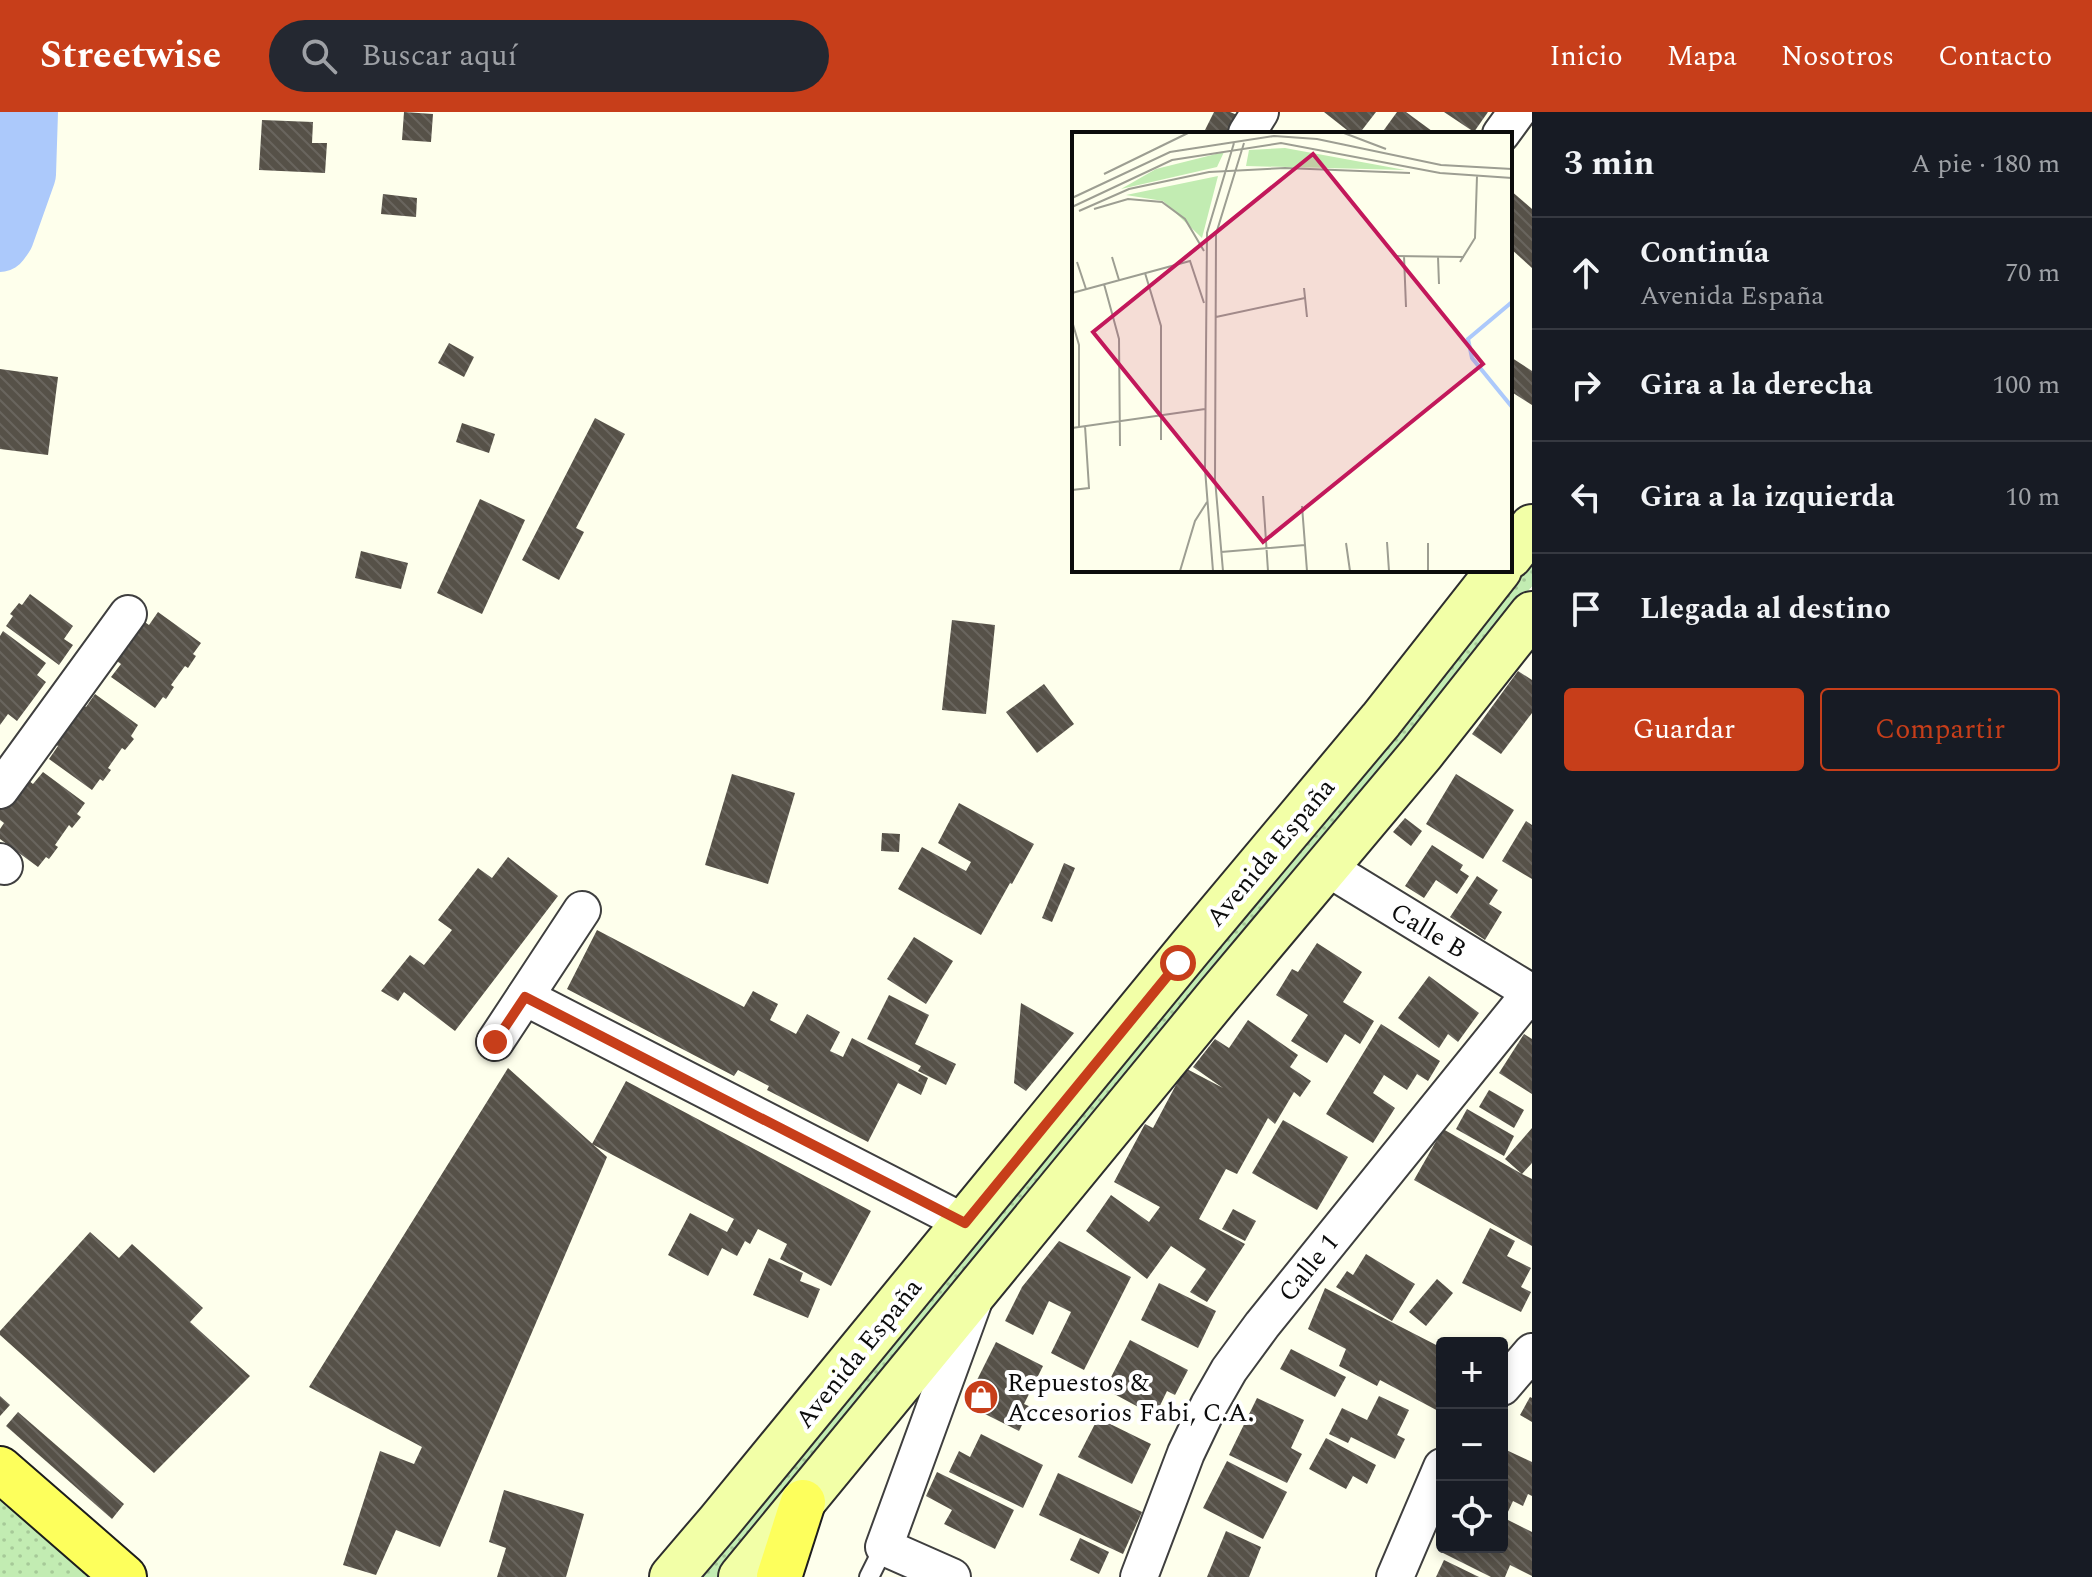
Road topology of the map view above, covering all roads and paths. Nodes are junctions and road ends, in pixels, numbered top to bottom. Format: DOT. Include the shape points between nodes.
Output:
graph roads {
  1 [pos="1517,112"];
  2 [pos="1502,132"];
  3 [pos="1532,527"];
  4 [pos="1512,553"];
  5 [pos="1497,572"];
  6 [pos="128,614"];
  7 [pos="1532,614"];
  8 [pos="0,790"];
  9 [pos="1326,867"];
  10 [pos="582,910"];
  11 [pos="1532,992"];
  12 [pos="525,997"];
  13 [pos="495,1042"];
  14 [pos="965,1223"];
  15 [pos="979,1288"];
  16 [pos="1532,1352"];
  17 [pos="1508,1380"];
  18 [pos="0,1469"];
  19 [pos="1436,1481"];
  20 [pos="803,1502"];
  21 [pos="876,1562"];
  22 [pos="124,1577"];
  23 [pos="672,1577"];
  24 [pos="741,1577"];
  25 [pos="779,1577"];
  26 [pos="952,1577"];
  27 [pos="1139,1577"];
  28 [pos="1395,1577"];
  1 -- 2 [label="street"];
  3 -- 4 [label="main road"];
  5 -- 14 [label="main road, Avenida España"];
  6 -- 8 [label="street"];
  7 -- 9 [label="main road, Avenida España"];
  9 -- 11 [label="street, Calle B"];
  9 -- 15 [label="main road, Avenida España"];
  10 -- 12 [label="street"];
  11 -- 27 [label="street, Calle 1" via="1229,1370 1186,1453"];
  12 -- 13 [label="street"];
  12 -- 14 [label="street"];
  14 -- 23 [label="main road, Avenida España"];
  15 -- 20 [label="main road, Avenida España"];
  15 -- 21 [label="street, Avenida España"];
  16 -- 17 [label="street"];
  18 -- 22 [label="main road"];
  19 -- 28 [label="street"];
  20 -- 24 [label="main road, Avenida España"];
  20 -- 25 [label="main road"];
  21 -- 26 [label="street"];
}
